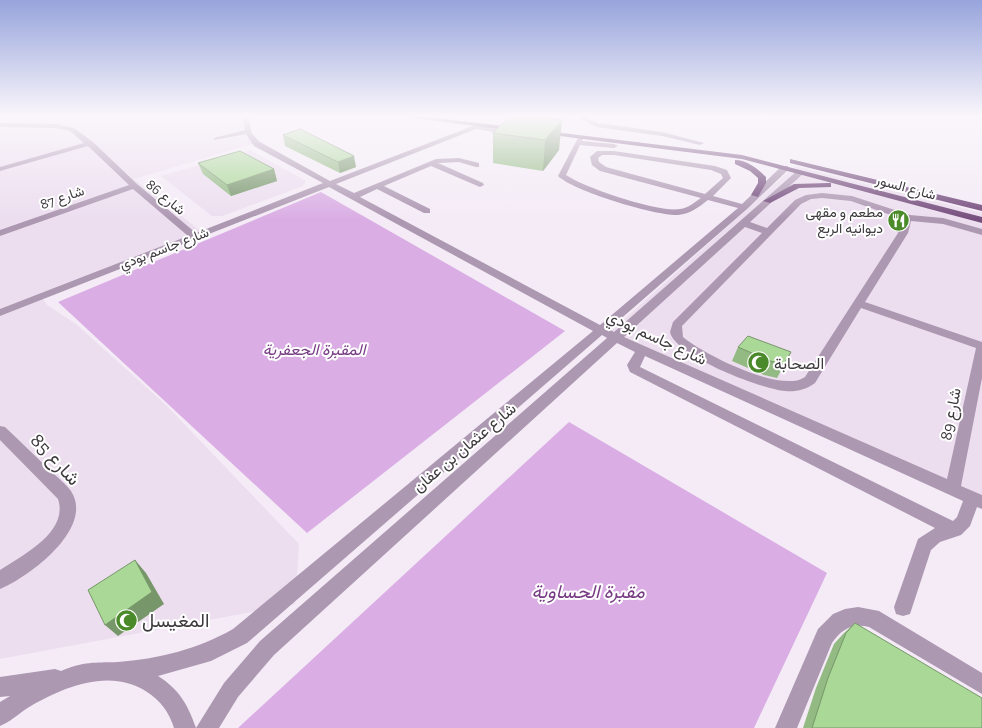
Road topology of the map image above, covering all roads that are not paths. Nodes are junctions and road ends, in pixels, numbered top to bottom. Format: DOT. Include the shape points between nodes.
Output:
graph roads {
  1 [pos="62,151"];
  2 [pos="98,151"];
  3 [pos="269,151"];
  4 [pos="413,151"];
  5 [pos="574,151"];
  6 [pos="691,151"];
  7 [pos="699,151"];
  8 [pos="741,151"];
  9 [pos="431,163"];
  10 [pos="785,164"];
  11 [pos="476,165"];
  12 [pos="1,168"];
  13 [pos="801,170"];
  14 [pos="328,184"];
  15 [pos="480,185"];
  16 [pos="889,185"];
  17 [pos="134,186"];
  18 [pos="377,186"];
  19 [pos="755,195"];
  20 [pos="709,196"];
  21 [pos="352,197"];
  22 [pos="767,201"];
  23 [pos="920,204"];
  24 [pos="744,207"];
  25 [pos="982,208"];
  26 [pos="427,211"];
  27 [pos="907,217"];
  28 [pos="982,220"];
  29 [pos="743,223"];
  30 [pos="769,232"];
  31 [pos="982,232"];
  32 [pos="0,233"];
  33 [pos="194,236"];
  34 [pos="858,303"];
  35 [pos="0,313"];
  36 [pos="609,334"];
  37 [pos="982,346"];
  38 [pos="642,350"];
  39 [pos="0,430"];
  40 [pos="953,488"];
  41 [pos="977,499"];
  42 [pos="955,530"];
  43 [pos="0,580"];
  44 [pos="903,607"];
  45 [pos="89,672"];
  46 [pos="115,672"];
  47 [pos="982,684"];
  48 [pos="0,687"];
  49 [pos="0,715"];
  50 [pos="185,728"];
  51 [pos="207,728"];
  52 [pos="786,728"];
  1 -- 12 [label="street"];
  2 -- 17 [label="street, شارع 86"];
  3 -- 14 [label="street, شارع جاسم بودي"];
  4 -- 14 [label="street"];
  5 -- 20 [label="street" via="562,176 574,184 664,211 680,212"];
  6 -- 19 [label="main road" via="753,169 763,179"];
  7 -- 10 [label="main road, شارع السور"];
  8 -- 10 [label="main road, شارع السور"];
  9 -- 11 [label="street" via="450,159"];
  9 -- 15 [label="street"];
  9 -- 18 [label="street"];
  10 -- 13 [label="main road"];
  10 -- 16 [label="main road, شارع السور"];
  10 -- 19 [label="street, شارع عثمان بن عفان"];
  13 -- 16 [label="main road"];
  13 -- 22 [label="street, شارع عثمان بن عفان"];
  13 -- 23 [label="main road, شارع السور"];
  14 -- 21 [label="street, شارع جاسم بودي"];
  14 -- 33 [label="street, شارع جاسم بودي"];
  16 -- 25 [label="main road, شارع السور"];
  17 -- 32 [label="street, شارع 87"];
  17 -- 33 [label="street, شارع 86"];
  18 -- 21 [label="street"];
  18 -- 26 [label="street"];
  19 -- 24 [label="street, شارع عثمان بن عفان"];
  20 -- 20 [label="street" via="603,169 595,163 594,157 600,153 614,153 724,172 727,178"];
  20 -- 24 [label="street"];
  21 -- 36 [label="street, شارع جاسم بودي"];
  22 -- 23 [label="main road" via="797,186 821,184"];
  22 -- 29 [label="street, شارع عثمان بن عفان"];
  23 -- 28 [label="main road, شارع السور"];
  24 -- 36 [label="street, شارع عثمان بن عفان"];
  27 -- 30 [label="street" via="860,201 829,196 809,197 798,202"];
  27 -- 31 [label="street" via="940,220"];
  27 -- 34 [label="street" via="903,234"];
  29 -- 30 [label="street"];
  29 -- 36 [label="street, شارع عثمان بن عفان"];
  30 -- 34 [label="street" via="678,325 675,334 686,347 763,382 801,385 810,380"];
  33 -- 35 [label="street, شارع جاسم بودي"];
  34 -- 37 [label="street"];
  36 -- 38 [label="street, شارع جاسم بودي"];
  36 -- 46 [label="street, شارع عثمان بن عفان" via="240,636 218,649 184,661"];
  36 -- 51 [label="street, شارع عثمان بن عفان" via="267,648 231,690"];
  37 -- 40 [label="street, شارع 89"];
  38 -- 40 [label="street, شارع جاسم بودي"];
  38 -- 42 [label="street" via="634,369"];
  39 -- 43 [label="street, شارع 85" via="65,495 69,505 66,522 52,542"];
  40 -- 41 [label="street, شارع جاسم بودي"];
  41 -- 42 [label="street"];
  42 -- 44 [label="street" via="936,536 924,545"];
  45 -- 46 [label="street"];
  45 -- 48 [label="street"];
  45 -- 49 [label="street" via="44,688"];
  46 -- 50 [label="street" via="138,676 158,686 173,702"];
  47 -- 52 [label="street" via="872,618 846,618 833,625 825,636"];
}
